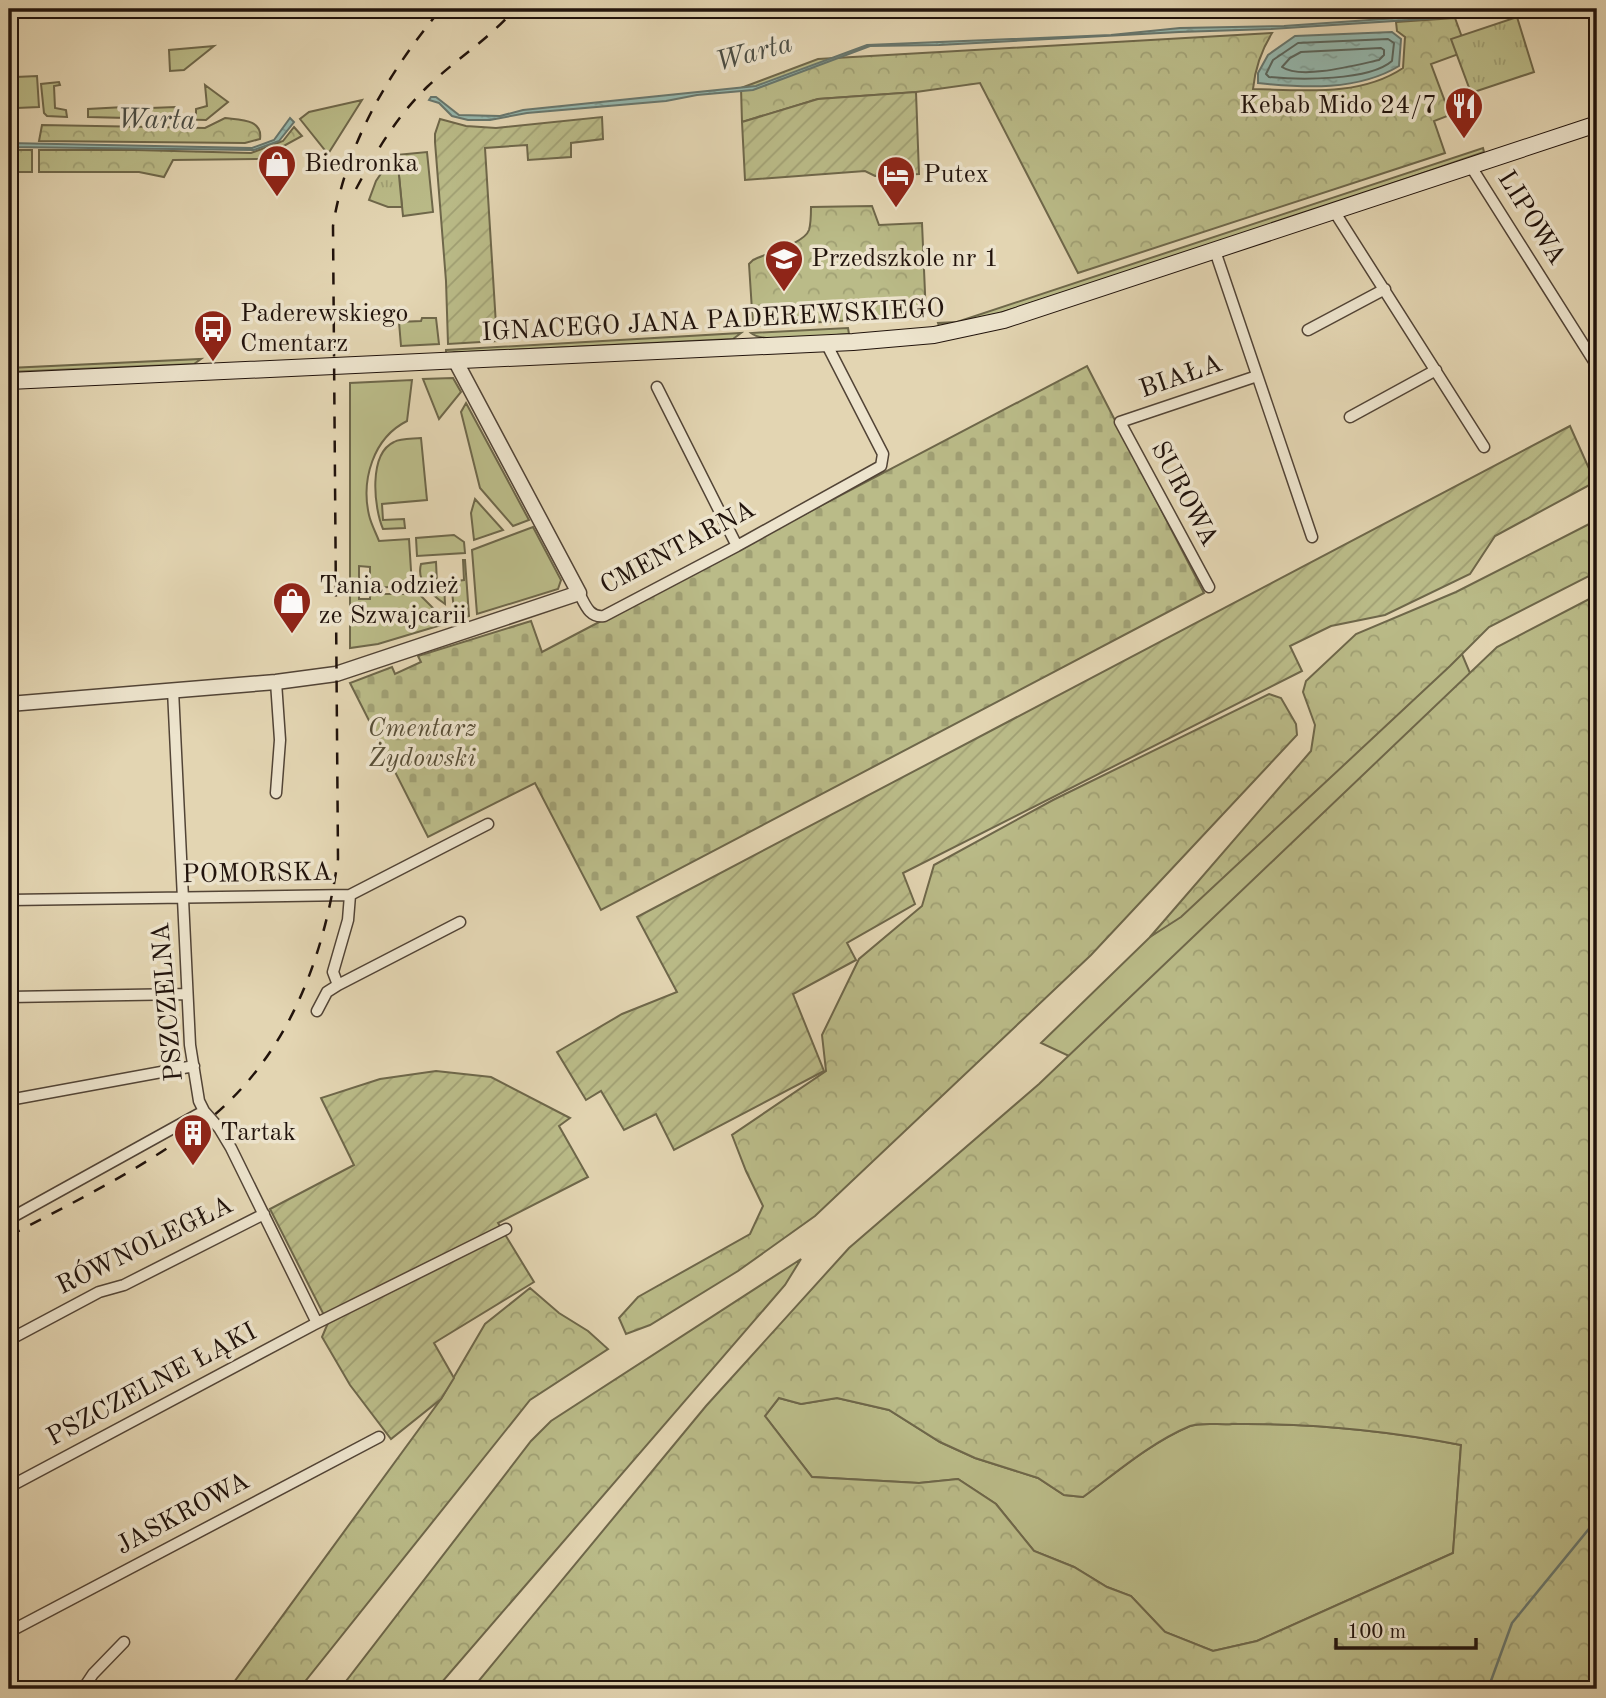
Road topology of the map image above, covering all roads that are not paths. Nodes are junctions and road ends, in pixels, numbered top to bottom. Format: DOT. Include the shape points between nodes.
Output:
graph roads {
  1 [pos="1597,124"];
  2 [pos="1470,165"];
  3 [pos="1334,211"];
  4 [pos="1215,251"];
  5 [pos="1385,289"];
  6 [pos="1308,331"];
  7 [pos="826,344"];
  8 [pos="455,360"];
  9 [pos="1597,366"];
  10 [pos="1436,370"];
  11 [pos="1257,376"];
  12 [pos="9,381"];
  13 [pos="657,387"];
  14 [pos="1350,417"];
  15 [pos="1120,422"];
  16 [pos="1484,447"];
  17 [pos="1312,537"];
  18 [pos="737,546"];
  19 [pos="1209,587"];
  20 [pos="579,593"];
  21 [pos="276,682"];
  22 [pos="173,690"];
  23 [pos="9,704"];
  24 [pos="276,793"];
  25 [pos="488,824"];
  26 [pos="9,867"];
  27 [pos="349,895"];
  28 [pos="183,898"];
  29 [pos="9,900"];
  30 [pos="460,922"];
  31 [pos="338,985"];
  32 [pos="186,994"];
  33 [pos="9,997"];
  34 [pos="317,1011"];
  35 [pos="194,1066"];
  36 [pos="9,1100"];
  37 [pos="204,1111"];
  38 [pos="264,1214"];
  39 [pos="9,1219"];
  40 [pos="506,1229"];
  41 [pos="317,1323"];
  42 [pos="9,1340"];
  43 [pos="379,1437"];
  44 [pos="9,1487"];
  45 [pos="9,1632"];
  46 [pos="124,1642"];
  47 [pos="83,1689"];
  1 -- 2 [label="main road, IGNACEGO JANA PADEREWSKIEGO"];
  2 -- 3 [label="main road, IGNACEGO JANA PADEREWSKIEGO"];
  2 -- 9 [label="street, LIPOWA"];
  3 -- 4 [label="main road, IGNACEGO JANA PADEREWSKIEGO"];
  3 -- 5 [label="street"];
  4 -- 7 [label="main road, IGNACEGO JANA PADEREWSKIEGO" via="984,326"];
  4 -- 11 [label="street"];
  5 -- 6 [label="street"];
  5 -- 10 [label="street"];
  7 -- 8 [label="main road, IGNACEGO JANA PADEREWSKIEGO"];
  7 -- 18 [label="street, CMENTARNA" via="883,462"];
  8 -- 12 [label="main road, IGNACEGO JANA PADEREWSKIEGO"];
  8 -- 20 [label="street, CMENTARNA"];
  10 -- 14 [label="street"];
  10 -- 16 [label="street"];
  11 -- 15 [label="street, BIAŁA"];
  11 -- 17 [label="street"];
  13 -- 18 [label="street"];
  15 -- 19 [label="street, SUROWA"];
  18 -- 20 [label="street, CMENTARNA" via="604,616 592,614"];
  20 -- 21 [label="street" via="336,674"];
  21 -- 22 [label="street"];
  21 -- 24 [label="street" via="280,733"];
  22 -- 23 [label="street"];
  22 -- 28 [label="street, PSZCZELNA"];
  25 -- 27 [label="street, POMORSKA"];
  26 -- 29 [label="street"];
  27 -- 28 [label="street, POMORSKA"];
  27 -- 31 [label="street" via="348,920 333,972"];
  28 -- 29 [label="street, POMORSKA"];
  28 -- 32 [label="street, PSZCZELNA"];
  30 -- 31 [label="street"];
  31 -- 34 [label="street" via="327,992"];
  32 -- 33 [label="street"];
  32 -- 35 [label="street, PSZCZELNA"];
  35 -- 36 [label="street"];
  35 -- 37 [label="street, PSZCZELNA"];
  37 -- 38 [label="street, PSZCZELNA" via="225,1138"];
  37 -- 39 [label="street"];
  38 -- 41 [label="street, PSZCZELNA"];
  38 -- 42 [label="street, RÓWNOLEGŁA"];
  40 -- 41 [label="street, PSZCZELNE ŁĄKI"];
  41 -- 44 [label="street, PSZCZELNE ŁĄKI"];
  43 -- 45 [label="street, JASKROWA"];
  46 -- 47 [label="street"];
}
